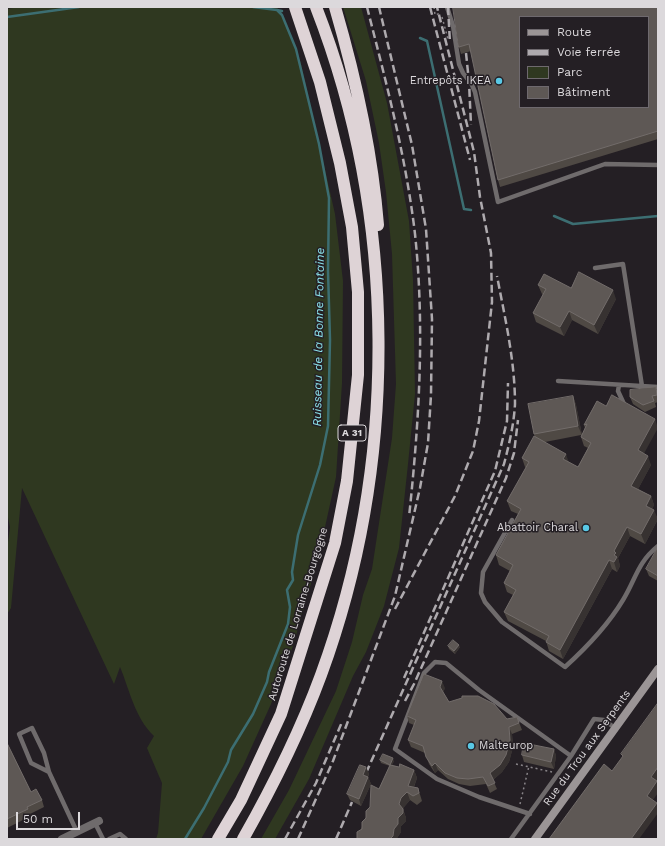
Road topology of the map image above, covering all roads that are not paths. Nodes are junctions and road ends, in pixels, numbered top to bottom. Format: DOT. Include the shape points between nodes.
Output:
graph roads {
  1 [pos="295,7"];
  2 [pos="316,7"];
  3 [pos="335,7"];
  4 [pos="447,7"];
  5 [pos="658,165"];
  6 [pos="374,256"];
  7 [pos="595,268"];
  8 [pos="558,381"];
  9 [pos="619,385"];
  10 [pos="642,386"];
  11 [pos="658,387"];
  12 [pos="628,406"];
  13 [pos="512,520"];
  14 [pos="658,546"];
  15 [pos="658,669"];
  16 [pos="616,728"];
  17 [pos="571,756"];
  18 [pos="49,772"];
  19 [pos="530,814"];
  20 [pos="97,822"];
  21 [pos="77,832"];
  22 [pos="62,839"];
  23 [pos="103,839"];
  24 [pos="109,839"];
  25 [pos="126,839"];
  26 [pos="218,839"];
  27 [pos="242,839"];
  28 [pos="511,839"];
  29 [pos="534,839"];
  1 -- 26 [label="highway, Autoroute de Lorraine-Bourgogne / A 31" via="320,82 340,163 352,227 358,292 358,375 346,481 335,543 281,714 241,800"];
  2 -- 6 [label="highway, A 31" via="348,105 364,186"];
  3 -- 6 [label="highway" via="368,142 378,228"];
  4 -- 5 [label="lane" via="461,68 475,92 498,202 605,164"];
  6 -- 27 [label="highway, A 31" via="378,326 376,423 357,548 321,674 285,760"];
  7 -- 10 [label="lane" via="623,264"];
  8 -- 9 [label="lane"];
  9 -- 10 [label="lane"];
  9 -- 12 [label="lane" via="618,391 622,402"];
  10 -- 11 [label="lane"];
  13 -- 14 [label="lane" via="483,572 481,593 485,602 502,622 565,667 599,632 623,600 646,556"];
  15 -- 16 [label="street, Rue du Trou aux Serpents"];
  16 -- 17 [label="lane" via="604,720 594,720"];
  16 -- 29 [label="street, Rue du Trou aux Serpents"];
  17 -- 19 [label="lane"];
  17 -- 19 [label="lane" via="446,663 435,662 424,673 395,749 437,779"];
  18 -- 18 [label="lane" via="44,753 32,728 19,734 31,763"];
  18 -- 21 [label="lane"];
  19 -- 28 [label="lane"];
  20 -- 21 [label="street"];
  20 -- 23 [label="lane"];
  21 -- 22 [label="street"];
  24 -- 25 [label="lane" via="120,834"];
}
